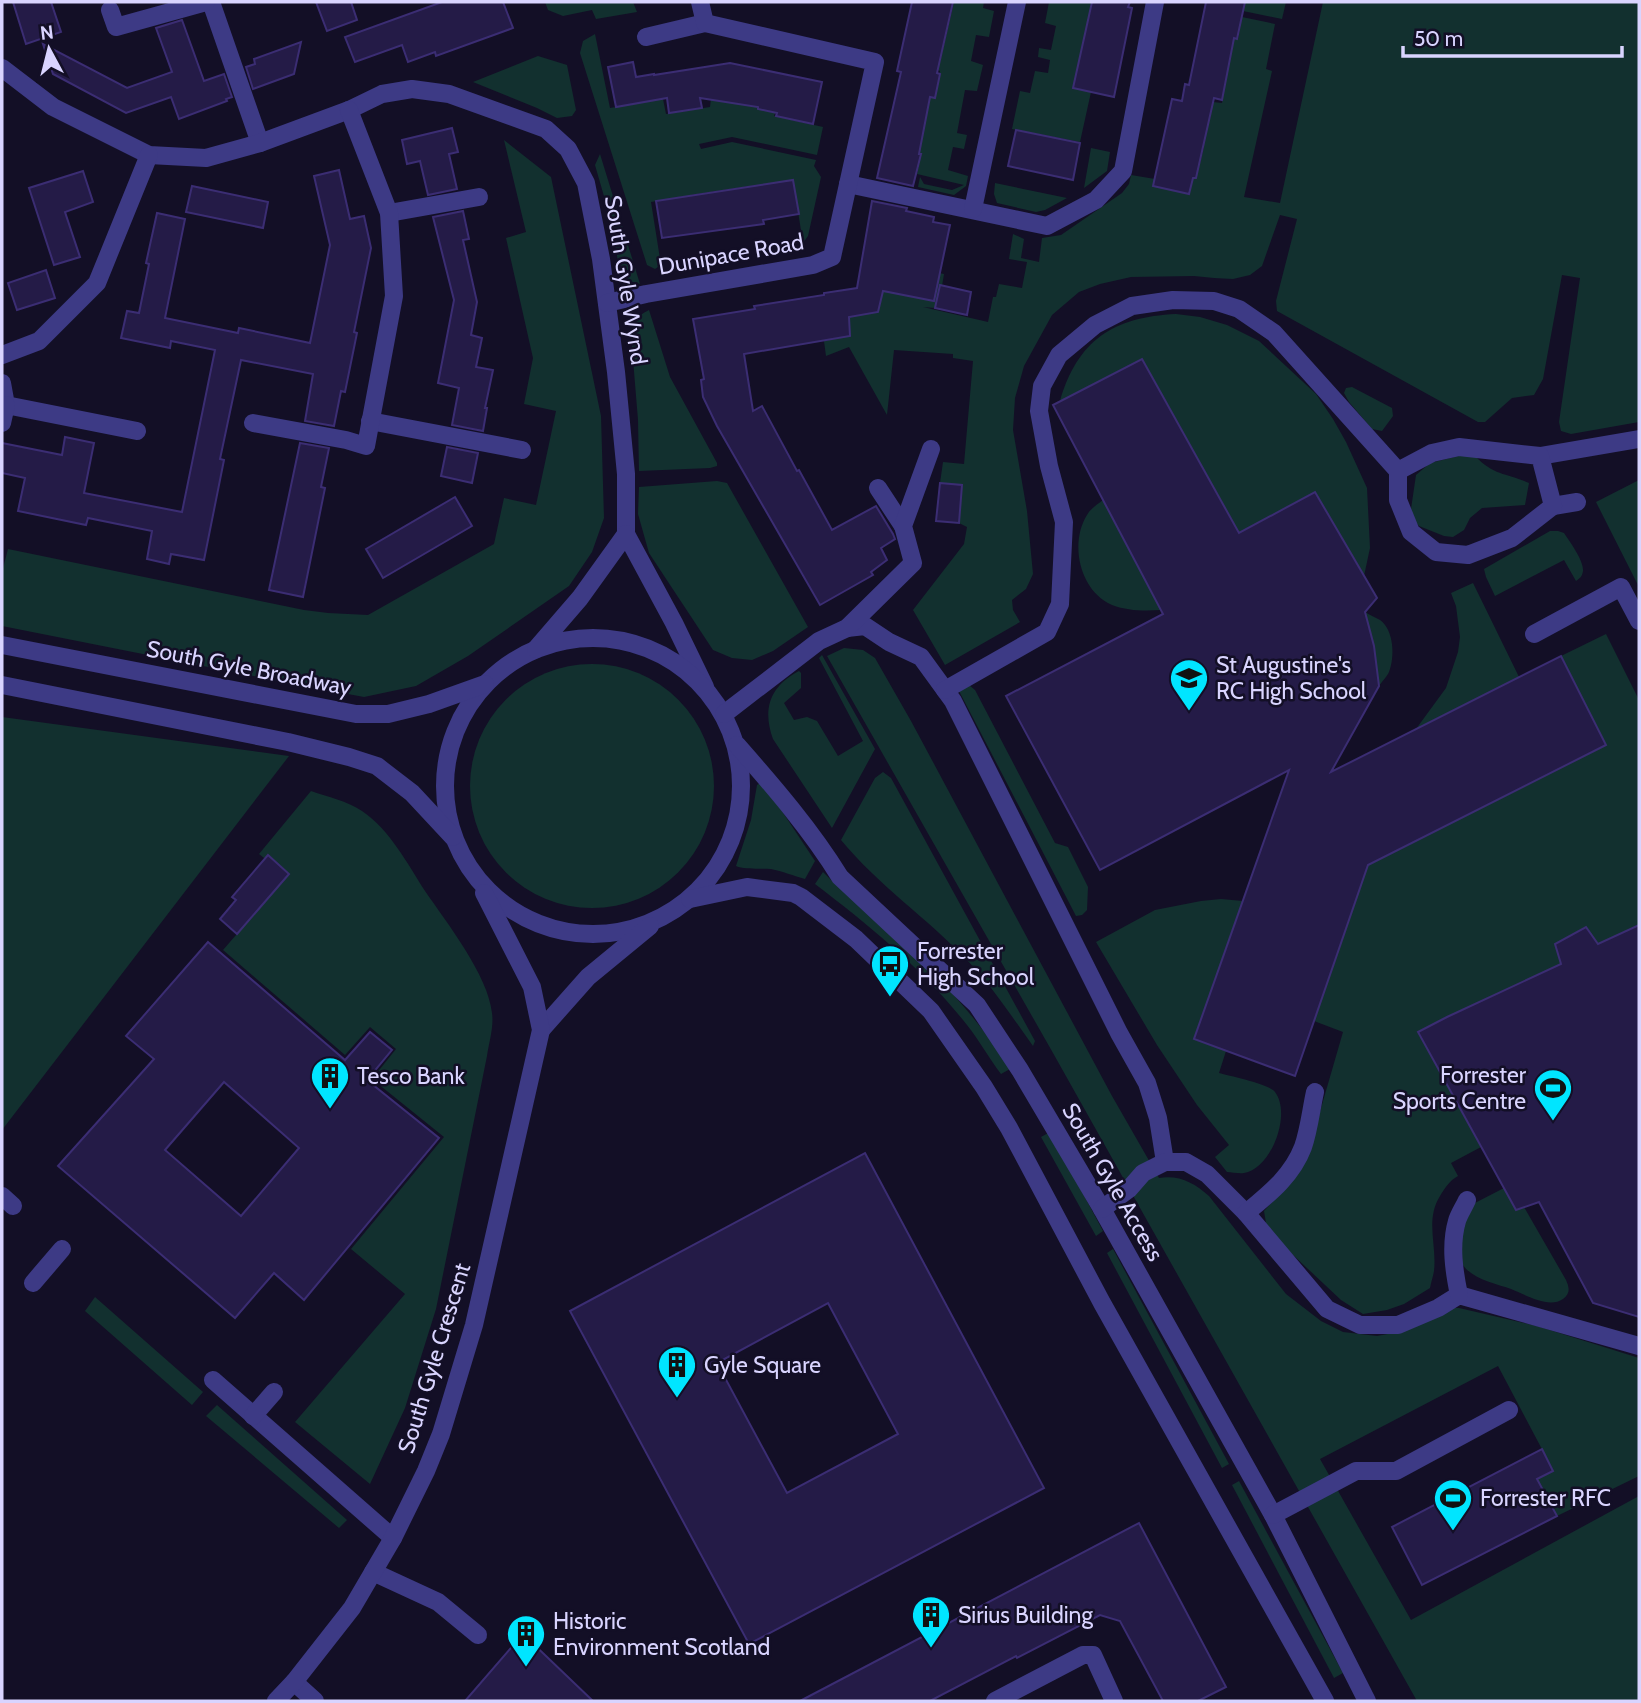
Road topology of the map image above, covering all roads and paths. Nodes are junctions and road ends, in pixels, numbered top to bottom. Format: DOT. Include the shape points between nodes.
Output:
graph roads {
  1 [pos="209,2"];
  2 [pos="700,2"];
  3 [pos="1017,2"];
  4 [pos="1156,2"];
  5 [pos="110,10"];
  6 [pos="705,23"];
  7 [pos="646,37"];
  8 [pos="2,68"];
  9 [pos="349,110"];
  10 [pos="260,144"];
  11 [pos="149,155"];
  12 [pos="848,184"];
  13 [pos="479,197"];
  14 [pos="973,209"];
  15 [pos="389,213"];
  16 [pos="607,303"];
  17 [pos="3,349"];
  18 [pos="2,383"];
  19 [pos="6,405"];
  20 [pos="370,421"];
  21 [pos="2,423"];
  22 [pos="253,424"];
  23 [pos="137,431"];
  24 [pos="1639,439"];
  25 [pos="931,449"];
  26 [pos="522,450"];
  27 [pos="1540,456"];
  28 [pos="1398,471"];
  29 [pos="878,488"];
  30 [pos="1577,502"];
  31 [pos="1553,506"];
  32 [pos="903,526"];
  33 [pos="626,534"];
  34 [pos="1639,621"];
  35 [pos="847,628"];
  36 [pos="1534,634"];
  37 [pos="2,645"];
  38 [pos="536,649"];
  39 [pos="485,684"];
  40 [pos="2,685"];
  41 [pos="705,687"];
  42 [pos="945,690"];
  43 [pos="724,714"];
  44 [pos="737,745"];
  45 [pos="453,837"];
  46 [pos="478,880"];
  47 [pos="690,899"];
  48 [pos="658,920"];
  49 [pos="541,1030"];
  50 [pos="1315,1092"];
  51 [pos="1165,1162"];
  52 [pos="1467,1200"];
  53 [pos="1102,1209"];
  54 [pos="1246,1213"];
  55 [pos="62,1249"];
  56 [pos="33,1283"];
  57 [pos="1459,1295"];
  58 [pos="1639,1346"];
  59 [pos="212,1380"];
  60 [pos="274,1392"];
  61 [pos="1509,1410"];
  62 [pos="253,1416"];
  63 [pos="1273,1515"];
  64 [pos="393,1538"];
  65 [pos="373,1572"];
  66 [pos="478,1636"];
  67 [pos="294,1682"];
  68 [pos="276,1701"];
  69 [pos="315,1701"];
  70 [pos="995,1701"];
  71 [pos="1114,1701"];
  72 [pos="1325,1701"];
  73 [pos="1367,1701"];
  1 -- 5 [label="street" via="116,27"];
  1 -- 10 [label="street"];
  2 -- 6 [label="street"];
  3 -- 14 [label="street"];
  4 -- 14 [label="street" via="1123,171 1096,200 1047,226 996,223"];
  6 -- 7 [label="street"];
  6 -- 12 [label="street, Dunipace Road" via="875,62"];
  8 -- 11 [label="street, South Gyle Wynd" via="53,107"];
  9 -- 10 [label="street, South Gyle Wynd"];
  9 -- 15 [label="street"];
  9 -- 16 [label="street, South Gyle Wynd" via="382,94 412,89 449,94 546,129 568,149 586,183"];
  10 -- 11 [label="street, South Gyle Wynd" via="206,158"];
  11 -- 17 [label="street" via="97,283 39,341"];
  12 -- 14 [label="street"];
  12 -- 16 [label="street, Dunipace Road" via="832,257 813,265"];
  13 -- 15 [label="street"];
  15 -- 20 [label="street" via="394,296"];
  16 -- 33 [label="street, South Gyle Wynd" via="626,474"];
  18 -- 19 [label="street"];
  19 -- 21 [label="street"];
  19 -- 23 [label="street"];
  20 -- 22 [label="street" via="366,446"];
  20 -- 26 [label="street"];
  24 -- 27 [label="street"];
  25 -- 32 [label="street"];
  27 -- 28 [label="street" via="1459,447 1432,453"];
  27 -- 31 [label="street"];
  28 -- 31 [label="street" via="1398,500 1410,531 1436,552 1468,555 1513,538"];
  28 -- 42 [label="street" via="1274,333 1239,309 1214,301 1132,306 1095,325 1059,355 1042,386 1039,411 1064,522 1060,604 1047,632"];
  29 -- 32 [label="street"];
  30 -- 31 [label="street"];
  32 -- 35 [label="street" via="913,563"];
  33 -- 38 [label="street"];
  33 -- 41 [label="street, South Gyle Wynd"];
  34 -- 36 [label="street" via="1621,587"];
  35 -- 42 [label="street" via="865,625 921,657"];
  35 -- 43 [label="street" via="819,641"];
  37 -- 39 [label="street, South Gyle Broadway" via="356,713 388,714"];
  38 -- 39 [label="street"];
  38 -- 41 [label="street" via="582,638 628,641 670,659"];
  39 -- 45 [label="street" via="461,718 447,757 445,798"];
  40 -- 45 [label="street" via="288,742 377,766 412,793"];
  41 -- 43 [label="street"];
  42 -- 51 [label="street" via="1147,1083"];
  43 -- 44 [label="street"];
  44 -- 47 [label="street" via="742,786 736,829 718,867"];
  44 -- 53 [label="street, South Gyle Access" via="840,877 976,1005"];
  45 -- 46 [label="street"];
  46 -- 48 [label="street" via="508,908 543,926 582,934 621,932"];
  46 -- 49 [label="street, South Gyle Crescent" via="532,987"];
  47 -- 48 [label="street"];
  47 -- 72 [label="street" via="747,887 793,893 856,939 931,1011 1009,1128"];
  48 -- 49 [label="street, South Gyle Crescent" via="588,977"];
  49 -- 64 [label="street, South Gyle Crescent" via="474,1325 441,1434"];
  50 -- 54 [label="street" via="1304,1146 1293,1168"];
  51 -- 53 [label="street" via="1143,1173"];
  51 -- 54 [label="street" via="1186,1163 1207,1174"];
  52 -- 57 [label="street" via="1457,1220 1454,1243"];
  53 -- 63 [label="street, South Gyle Access"];
  54 -- 57 [label="street" via="1327,1309 1360,1325 1398,1325"];
  55 -- 56 [label="street"];
  57 -- 58 [label="street"];
  59 -- 62 [label="street"];
  60 -- 62 [label="street"];
  61 -- 63 [label="street" via="1396,1471 1356,1471"];
  62 -- 64 [label="street"];
  63 -- 73 [label="street, South Gyle Access"];
  64 -- 65 [label="street, South Gyle Crescent"];
  65 -- 66 [label="street" via="438,1602"];
  65 -- 67 [label="street, South Gyle Crescent" via="352,1608"];
  67 -- 68 [label="street, South Gyle Crescent"];
  67 -- 69 [label="street"];
  70 -- 71 [label="street" via="1083,1655 1093,1655"];
}
